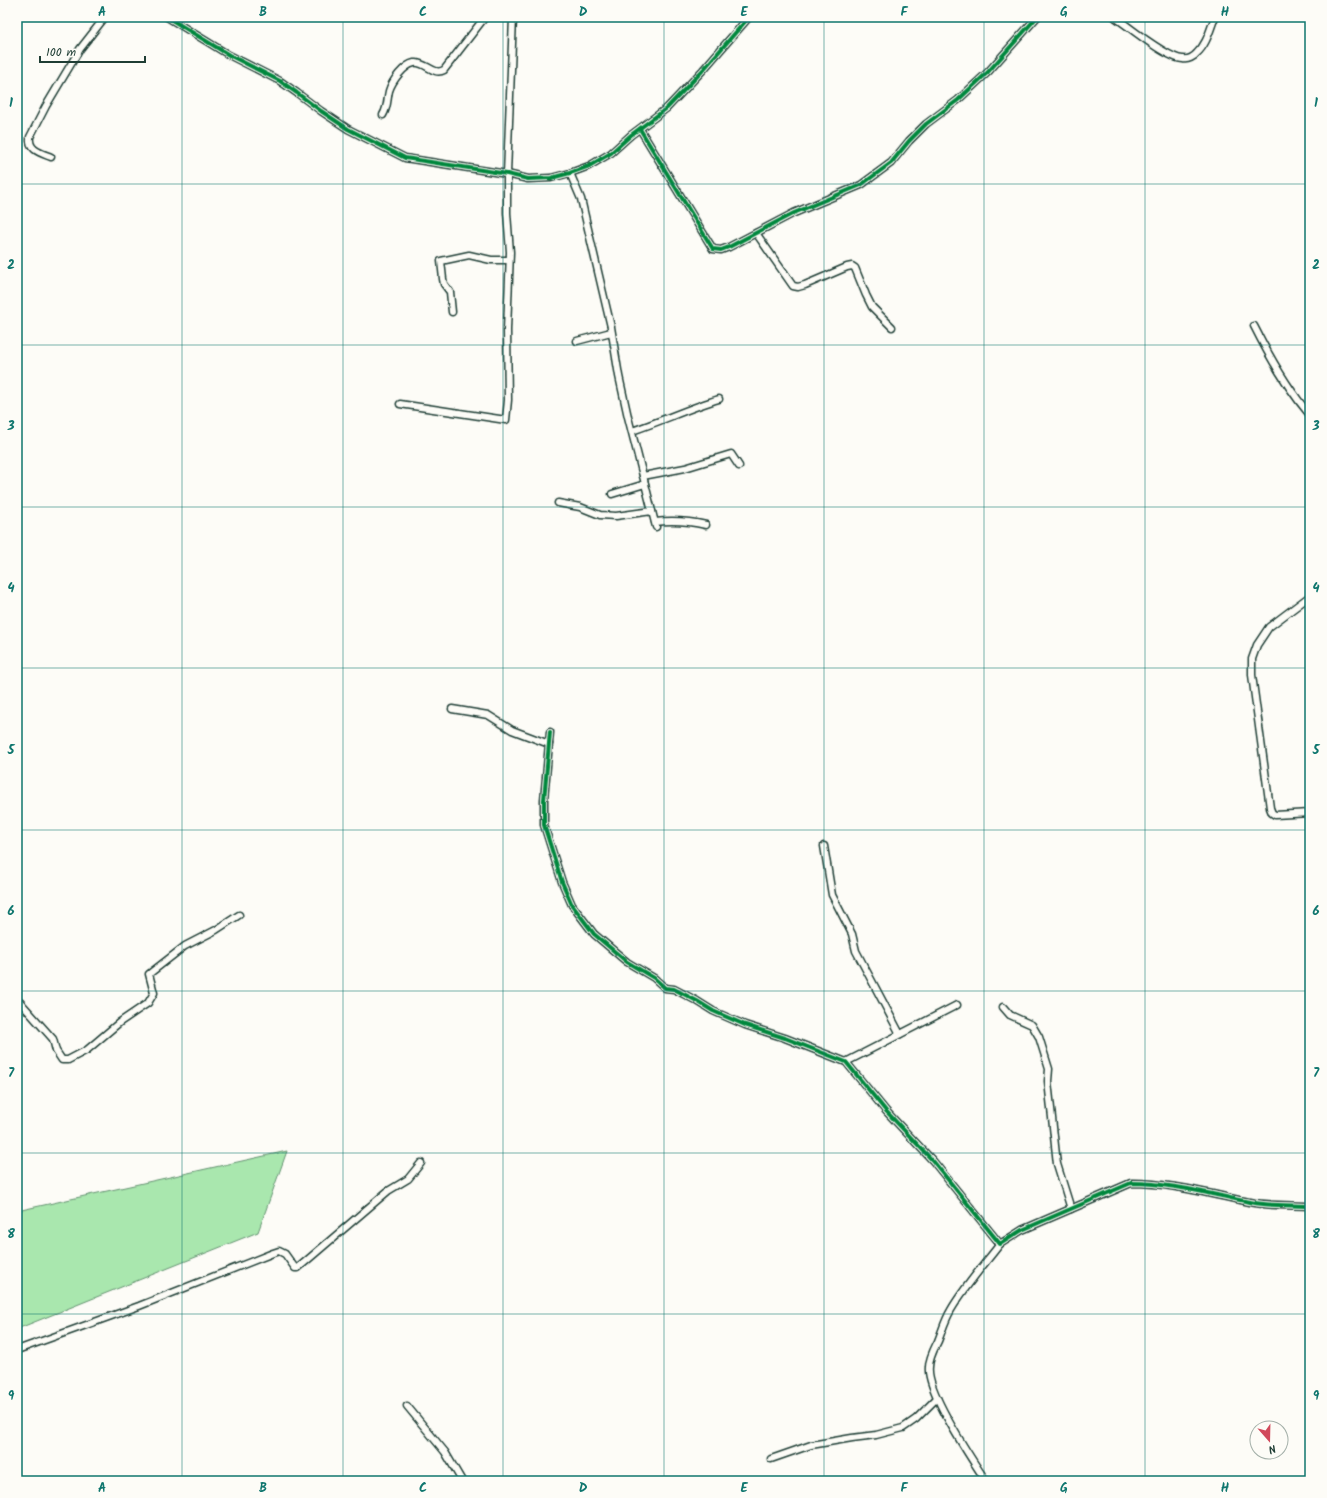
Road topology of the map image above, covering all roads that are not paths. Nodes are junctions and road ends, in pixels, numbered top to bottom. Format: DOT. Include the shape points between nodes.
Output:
graph roads {
  1 [pos="105,17"];
  2 [pos="167,17"];
  3 [pos="485,17"];
  4 [pos="513,17"];
  5 [pos="749,17"];
  6 [pos="1037,17"];
  7 [pos="1115,17"];
  8 [pos="1215,17"];
  9 [pos="383,115"];
  10 [pos="640,129"];
  11 [pos="51,157"];
  12 [pos="570,173"];
  13 [pos="507,174"];
  14 [pos="756,233"];
  15 [pos="509,260"];
  16 [pos="452,312"];
  17 [pos="1254,326"];
  18 [pos="892,327"];
  19 [pos="611,332"];
  20 [pos="577,341"];
  21 [pos="719,399"];
  22 [pos="400,404"];
  23 [pos="1310,415"];
  24 [pos="632,431"];
  25 [pos="739,466"];
  26 [pos="643,476"];
  27 [pos="645,484"];
  28 [pos="612,494"];
  29 [pos="558,503"];
  30 [pos="652,511"];
  31 [pos="706,525"];
  32 [pos="1310,596"];
  33 [pos="452,709"];
  34 [pos="550,732"];
  35 [pos="549,744"];
  36 [pos="1310,813"];
  37 [pos="824,846"];
  38 [pos="239,915"];
  39 [pos="17,1001"];
  40 [pos="957,1005"];
  41 [pos="1003,1007"];
  42 [pos="900,1034"];
  43 [pos="846,1062"];
  44 [pos="421,1162"];
  45 [pos="1310,1206"];
  46 [pos="1071,1209"];
  47 [pos="1000,1244"];
  48 [pos="17,1350"];
  49 [pos="937,1398"];
  50 [pos="407,1406"];
  51 [pos="771,1459"];
  52 [pos="462,1481"];
  53 [pos="986,1481"];
  1 -- 11 [label="street" via="80,49 30,137 32,148"];
  2 -- 13 [label="street" via="229,55 280,81 348,129 405,158"];
  3 -- 9 [label="street" via="444,70 436,72 418,63 407,67 389,90 387,109"];
  4 -- 13 [label="street"];
  5 -- 10 [label="street" via="675,101"];
  6 -- 14 [label="street" via="988,72 958,100 926,124 891,163 861,185 794,213"];
  7 -- 8 [label="street" via="1160,48 1184,60 1198,53"];
  10 -- 12 [label="street" via="611,153 589,166"];
  10 -- 14 [label="street" via="713,249 721,250"];
  12 -- 13 [label="street" via="552,178 528,179"];
  12 -- 19 [label="street" via="581,199"];
  13 -- 15 [label="street"];
  14 -- 18 [label="street" via="794,286 805,285 847,267 856,268 872,306"];
  15 -- 16 [label="street" via="491,260 469,255 441,261 444,284 450,292"];
  15 -- 22 [label="street" via="506,420"];
  17 -- 23 [label="street" via="1294,397"];
  19 -- 20 [label="street"];
  19 -- 24 [label="street"];
  21 -- 24 [label="street"];
  24 -- 26 [label="street"];
  25 -- 26 [label="street" via="731,454 685,468"];
  26 -- 27 [label="street"];
  27 -- 28 [label="street"];
  27 -- 30 [label="street"];
  29 -- 30 [label="street" via="580,507 600,515 616,516"];
  30 -- 31 [label="street" via="656,524 669,520"];
  32 -- 36 [label="street" via="1269,627 1257,645 1252,659 1270,808 1275,815"];
  33 -- 35 [label="street" via="488,715 512,730"];
  34 -- 35 [label="street"];
  35 -- 43 [label="street" via="544,825 572,905 594,934 627,962 654,978 665,988 674,989 713,1011 752,1028"];
  37 -- 42 [label="street" via="832,895 852,934 856,951"];
  38 -- 39 [label="street" via="185,946 148,974 154,993 148,1003 120,1022 87,1050 68,1060 62,1060 53,1039"];
  40 -- 42 [label="street"];
  41 -- 46 [label="street" via="1010,1015 1032,1025 1039,1037 1049,1069 1048,1081 1057,1164"];
  42 -- 43 [label="street"];
  43 -- 47 [label="street" via="886,1111 933,1161"];
  44 -- 48 [label="street" via="408,1179 388,1191 298,1268 295,1268 285,1254 273,1252 138,1306"];
  45 -- 46 [label="street" via="1250,1202 1174,1187 1131,1183"];
  46 -- 47 [label="street" via="1022,1230"];
  47 -- 49 [label="street" via="968,1284 950,1312 932,1354 928,1368"];
  49 -- 51 [label="street" via="903,1428 811,1445"];
  49 -- 53 [label="street" via="964,1448"];
  50 -- 52 [label="street" via="445,1452"];
}
